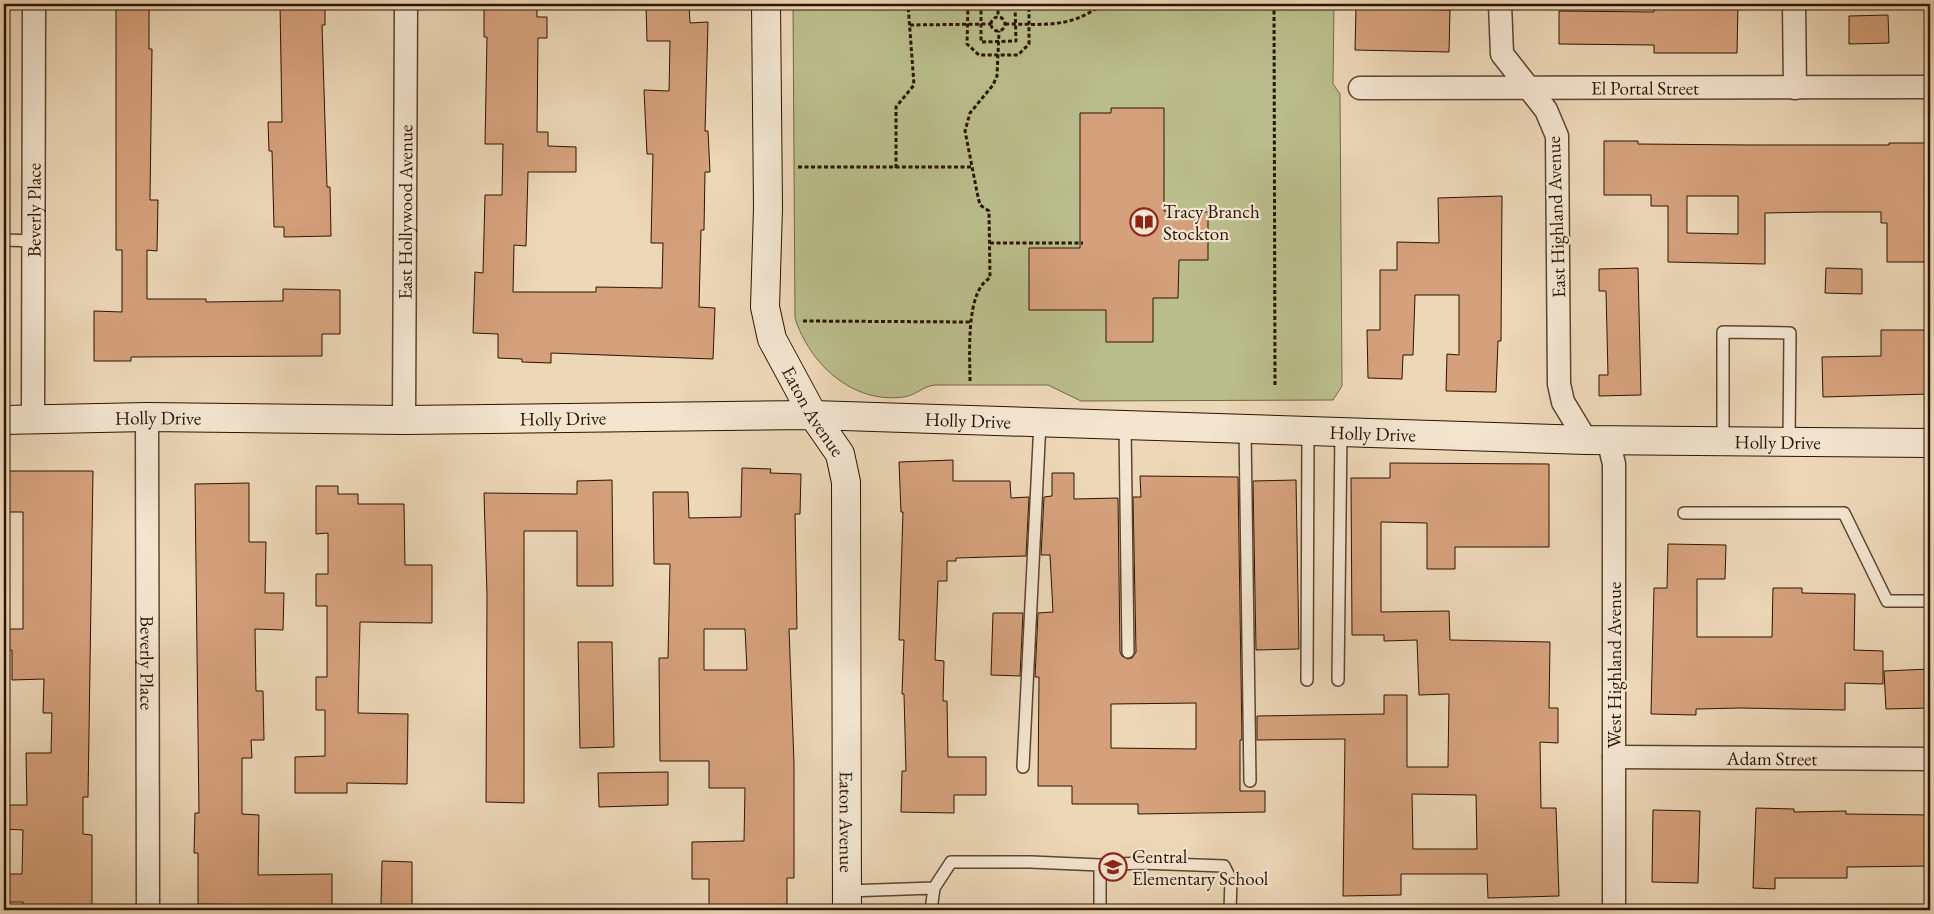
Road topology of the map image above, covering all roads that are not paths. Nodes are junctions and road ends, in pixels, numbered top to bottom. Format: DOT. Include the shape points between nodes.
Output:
graph roads {
  1 [pos="34,4"];
  2 [pos="406,4"];
  3 [pos="766,4"];
  4 [pos="1500,4"];
  5 [pos="1794,4"];
  6 [pos="1930,86"];
  7 [pos="1360,88"];
  8 [pos="1528,88"];
  9 [pos="1795,88"];
  10 [pos="4,240"];
  11 [pos="34,241"];
  12 [pos="814,415"];
  13 [pos="147,417"];
  14 [pos="33,418"];
  15 [pos="4,420"];
  16 [pos="404,420"];
  17 [pos="1040,422"];
  18 [pos="1125,425"];
  19 [pos="1245,429"];
  20 [pos="1308,431"];
  21 [pos="1341,432"];
  22 [pos="1586,440"];
  23 [pos="1723,441"];
  24 [pos="1789,442"];
  25 [pos="1930,443"];
  26 [pos="1684,513"];
  27 [pos="1930,601"];
  28 [pos="1128,652"];
  29 [pos="1307,680"];
  30 [pos="1338,680"];
  31 [pos="1614,756"];
  32 [pos="1930,758"];
  33 [pos="1023,767"];
  34 [pos="1250,781"];
  35 [pos="1100,866"];
  36 [pos="934,888"];
  37 [pos="847,901"];
  38 [pos="148,910"];
  39 [pos="930,910"];
  40 [pos="1100,910"];
  41 [pos="1230,910"];
  42 [pos="1614,910"];
  1 -- 11 [label="street, Beverly Place"];
  2 -- 16 [label="street, East Hollywood Avenue"];
  3 -- 12 [label="street, Eaton Avenue" via="766,308 772,339"];
  4 -- 8 [label="street, East Highland Avenue" via="1502,54"];
  5 -- 9 [label="street"];
  6 -- 9 [label="street, El Portal Street"];
  7 -- 8 [label="street, El Portal Street"];
  8 -- 9 [label="street, El Portal Street"];
  8 -- 22 [label="street, East Highland Avenue" via="1546,110 1557,136 1559,384 1563,402"];
  10 -- 11 [label="lane"];
  11 -- 14 [label="street, Beverly Place"];
  12 -- 16 [label="street, Holly Drive"];
  12 -- 17 [label="street, Holly Drive"];
  12 -- 37 [label="street, Eaton Avenue" via="840,454 846,482"];
  13 -- 14 [label="street, Holly Drive"];
  13 -- 16 [label="street, Holly Drive"];
  13 -- 38 [label="street, Beverly Place"];
  14 -- 15 [label="street, Holly Drive"];
  17 -- 18 [label="street, Holly Drive"];
  17 -- 33 [label="lane"];
  18 -- 19 [label="street, Holly Drive"];
  18 -- 28 [label="lane"];
  19 -- 20 [label="street, Holly Drive"];
  19 -- 34 [label="lane"];
  20 -- 21 [label="street, Holly Drive"];
  20 -- 29 [label="lane"];
  21 -- 22 [label="street, Holly Drive"];
  21 -- 30 [label="lane"];
  22 -- 23 [label="street, Holly Drive"];
  22 -- 31 [label="street, West Highland Avenue" via="1609,443 1614,464"];
  23 -- 24 [label="street, Holly Drive"];
  23 -- 24 [label="lane" via="1723,332 1790,332"];
  24 -- 25 [label="street, Holly Drive"];
  26 -- 27 [label="lane" via="1844,513 1887,601"];
  31 -- 32 [label="street, Adam Street"];
  31 -- 42 [label="street, West Highland Avenue"];
  35 -- 36 [label="lane" via="951,862"];
  35 -- 40 [label="lane"];
  35 -- 41 [label="lane" via="1141,863 1224,866 1231,880"];
  36 -- 37 [label="lane"];
  36 -- 39 [label="lane"];
}
